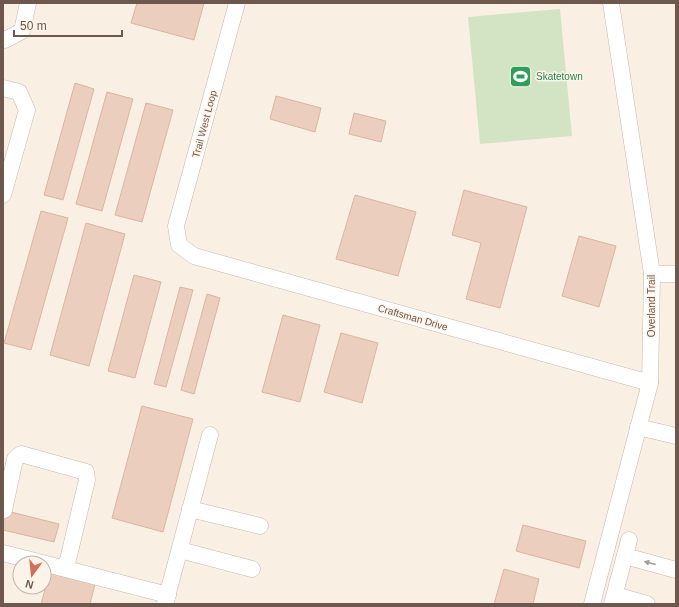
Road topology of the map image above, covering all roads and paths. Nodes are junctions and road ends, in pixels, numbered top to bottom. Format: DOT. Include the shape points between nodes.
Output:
graph roads {
  1 [pos="28,3"];
  2 [pos="237,3"];
  3 [pos="611,3"];
  4 [pos="3,39"];
  5 [pos="3,88"];
  6 [pos="3,195"];
  7 [pos="179,245"];
  8 [pos="652,274"];
  9 [pos="676,274"];
  10 [pos="650,383"];
  11 [pos="638,427"];
  12 [pos="210,435"];
  13 [pos="676,436"];
  14 [pos="190,509"];
  15 [pos="4,510"];
  16 [pos="260,526"];
  17 [pos="629,540"];
  18 [pos="180,550"];
  19 [pos="3,553"];
  20 [pos="625,556"];
  21 [pos="66,568"];
  22 [pos="252,568"];
  23 [pos="676,570"];
  24 [pos="166,599"];
  25 [pos="593,601"];
  26 [pos="613,601"];
  27 [pos="647,604"];
  1 -- 4 [label="street" via="22,30"];
  2 -- 7 [label="street, Trail West Loop" via="176,226"];
  3 -- 8 [label="street, Overland Trail"];
  5 -- 6 [label="street" via="19,92 27,110"];
  7 -- 10 [label="street, Craftsman Drive" via="194,256"];
  8 -- 9 [label="street"];
  8 -- 10 [label="street, Overland Trail"];
  10 -- 11 [label="street, Overland Trail"];
  11 -- 13 [label="street"];
  11 -- 25 [label="street, Overland Trail"];
  12 -- 14 [label="street"];
  14 -- 16 [label="street"];
  14 -- 18 [label="street"];
  15 -- 21 [label="street" via="15,459 21,454 86,472 87,480"];
  17 -- 20 [label="street"];
  18 -- 22 [label="street"];
  18 -- 24 [label="street"];
  19 -- 21 [label="street"];
  23 -- 20 [label="street, one-way"];
  20 -- 26 [label="street"];
  21 -- 24 [label="street"];
  25 -- 26 [label="street"];
  26 -- 27 [label="street"];
}
